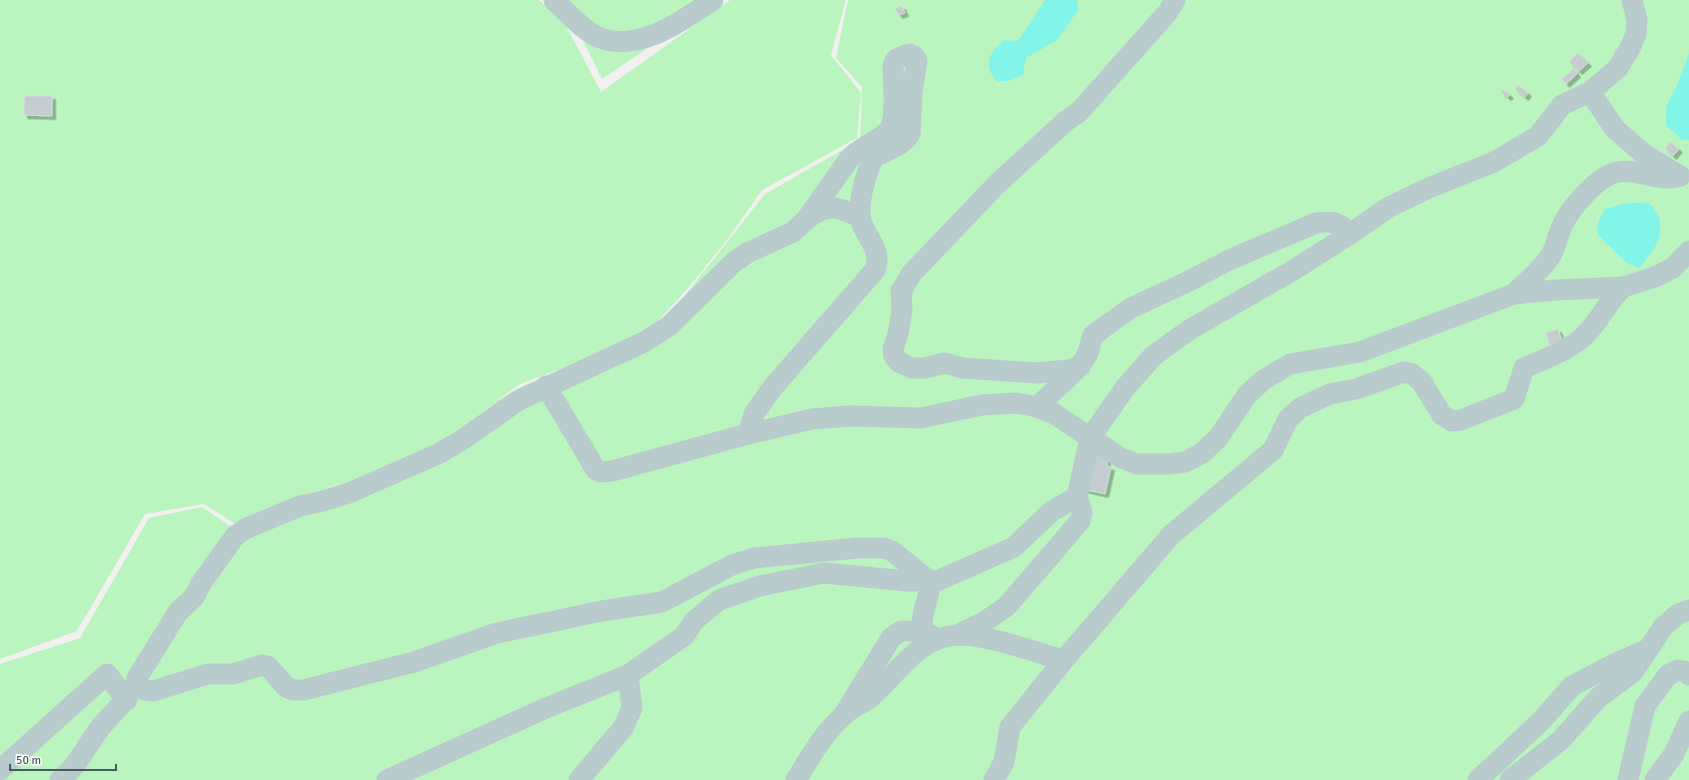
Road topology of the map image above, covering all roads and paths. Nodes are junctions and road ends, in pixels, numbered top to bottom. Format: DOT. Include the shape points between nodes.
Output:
graph roads {
  1 [pos="554,0"];
  2 [pos="713,0"];
  3 [pos="1175,0"];
  4 [pos="1632,0"];
  5 [pos="1590,92"];
  6 [pos="838,174"];
  7 [pos="1685,179"];
  8 [pos="852,213"];
  9 [pos="808,218"];
  10 [pos="1350,234"];
  11 [pos="1689,251"];
  12 [pos="1623,287"];
  13 [pos="1514,294"];
  14 [pos="1080,366"];
  15 [pos="546,386"];
  16 [pos="1037,407"];
  17 [pos="748,434"];
  18 [pos="1090,438"];
  19 [pos="1077,497"];
  20 [pos="928,580"];
  21 [pos="1689,610"];
  22 [pos="939,635"];
  23 [pos="1649,649"];
  24 [pos="1064,660"];
  25 [pos="628,675"];
  26 [pos="1689,676"];
  27 [pos="131,691"];
  28 [pos="845,713"];
  29 [pos="1689,721"];
  30 [pos="0,770"];
  31 [pos="60,780"];
  32 [pos="387,780"];
  33 [pos="579,780"];
  34 [pos="796,780"];
  35 [pos="994,780"];
  36 [pos="1478,780"];
  37 [pos="1510,780"];
  38 [pos="1628,780"];
  39 [pos="1655,780"];
  1 -- 2 [label="lane" via="596,36 614,42 634,42 674,25"];
  3 -- 14 [label="lane" via="1168,12 1079,112 997,184 912,273 901,291 902,311 893,349 894,356 899,362 912,368 946,363 962,368 1036,373 1069,370"];
  4 -- 5 [label="lane" via="1637,20 1636,34 1630,48 1618,68"];
  5 -- 7 [label="lane" via="1615,129 1644,154"];
  5 -- 10 [label="lane" via="1562,105 1538,136 1494,162 1389,207"];
  6 -- 8 [label="lane" via="839,198"];
  6 -- 8 [label="lane" via="857,150 888,132 893,117 893,66 896,59 903,55 914,56 917,67 908,139 873,158"];
  6 -- 9 [label="lane"];
  7 -- 13 [label="lane" via="1617,172 1599,180 1562,224 1551,255"];
  8 -- 9 [label="lane" via="829,208"];
  8 -- 17 [label="lane" via="876,252 876,270 773,387 754,414"];
  9 -- 15 [label="lane" via="793,232 747,253 734,262 669,326 644,342"];
  10 -- 14 [label="lane" via="1341,224 1329,221 1316,223 1162,292 1131,308 1093,335 1088,353"];
  10 -- 18 [label="lane" via="1292,271 1189,330 1153,356 1124,388"];
  11 -- 12 [label="lane" via="1673,268 1655,277"];
  12 -- 13 [label="lane"];
  12 -- 24 [label="lane" via="1582,338 1560,353 1524,368 1514,399 1461,420 1452,421 1442,415 1421,381 1404,372 1356,389 1330,394 1300,408 1288,419 1273,450 1171,535"];
  13 -- 18 [label="lane" via="1360,352 1290,364 1263,380 1247,395 1218,438 1201,454 1185,462 1137,464 1120,458"];
  14 -- 16 [label="lane"];
  15 -- 17 [label="lane" via="596,470 602,472"];
  15 -- 27 [label="lane" via="519,400 438,454 349,493 300,506 246,528 236,536 194,597 178,612"];
  16 -- 17 [label="lane" via="1016,403 982,405 921,418 851,416 812,419"];
  16 -- 18 [label="lane" via="1053,413"];
  18 -- 19 [label="lane"];
  19 -- 20 [label="lane" via="1052,511 1014,547 937,580"];
  19 -- 22 [label="lane" via="1082,513 1080,521 1020,591 995,615"];
  20 -- 22 [label="lane" via="930,593 921,624"];
  20 -- 25 [label="lane" via="824,573 760,586 720,600 694,621 684,636"];
  20 -- 27 [label="lane" via="892,551 884,548 857,548 754,558 732,565 662,602 602,611 497,633 414,662 330,684 293,690 286,687 268,666 262,665 233,674 208,674 153,691"];
  21 -- 23 [label="lane" via="1678,614 1664,627"];
  22 -- 24 [label="lane" via="974,636"];
  22 -- 28 [label="lane" via="920,648 872,696"];
  22 -- 28 [label="lane" via="901,632 891,638"];
  23 -- 36 [label="lane" via="1572,686 1540,722"];
  23 -- 37 [label="lane" via="1633,672 1598,698 1561,740"];
  24 -- 35 [label="lane" via="1010,727 1004,762"];
  25 -- 32 [label="lane" via="546,708"];
  25 -- 33 [label="lane" via="632,708 623,728"];
  26 -- 38 [label="lane" via="1678,670 1668,675 1645,706"];
  27 -- 30 [label="lane" via="107,674"];
  27 -- 31 [label="lane" via="101,727 68,774"];
  28 -- 34 [label="lane" via="815,748"];
  29 -- 39 [label="lane" via="1674,754"];
}
